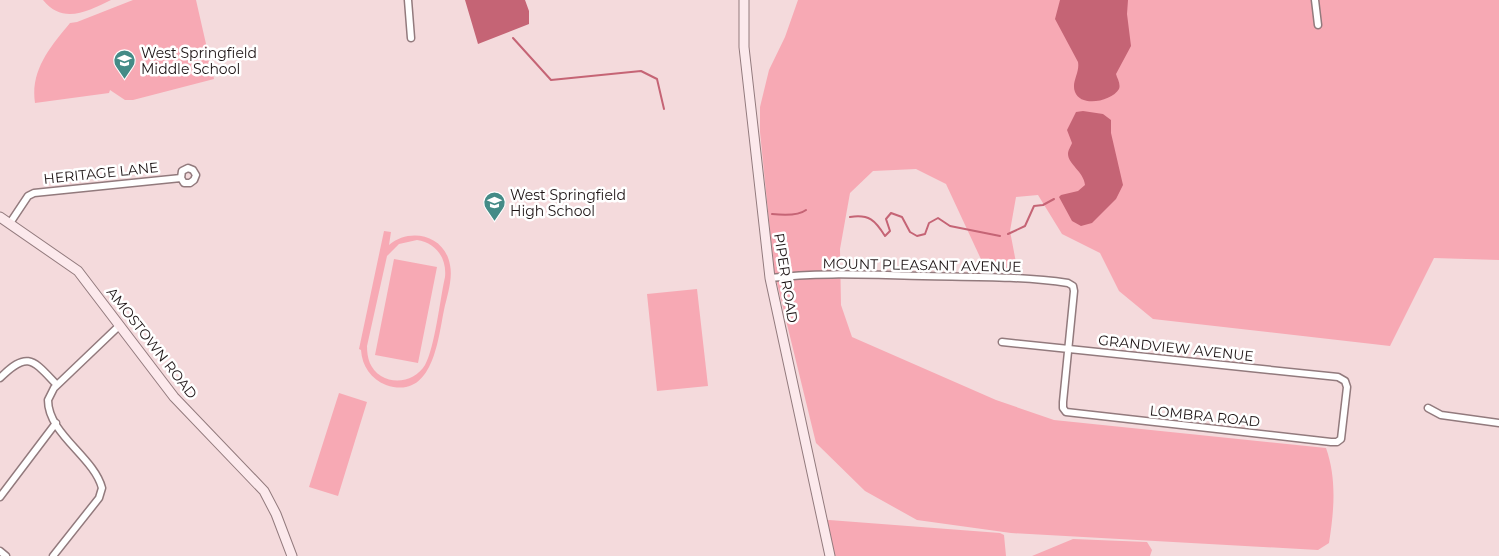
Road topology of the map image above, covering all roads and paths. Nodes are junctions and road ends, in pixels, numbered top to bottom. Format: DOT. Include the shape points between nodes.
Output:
graph roads {
  1 [pos="408,0"];
  2 [pos="744,0"];
  3 [pos="1315,0"];
  4 [pos="1318,25"];
  5 [pos="411,38"];
  6 [pos="181,178"];
  7 [pos="0,217"];
  8 [pos="10,223"];
  9 [pos="770,278"];
  10 [pos="120,324"];
  11 [pos="1002,342"];
  12 [pos="1068,350"];
  13 [pos="0,378"];
  14 [pos="57,385"];
  15 [pos="1428,408"];
  16 [pos="56,423"];
  17 [pos="1499,423"];
  18 [pos="1340,440"];
  19 [pos="0,497"];
  20 [pos="0,552"];
  21 [pos="6,556"];
  22 [pos="53,556"];
  23 [pos="292,556"];
  24 [pos="830,556"];
  1 -- 5 [label="street"];
  2 -- 9 [label="main road, PIPER ROAD" via="744,47"];
  3 -- 4 [label="street"];
  6 -- 8 [label="street, HERITAGE LANE" via="34,193 28,196"];
  7 -- 8 [label="main road, AMOSTOWN ROAD"];
  8 -- 10 [label="main road, AMOSTOWN ROAD" via="78,272"];
  9 -- 12 [label="street, MOUNT PLEASANT AVENUE" via="859,275 1013,278 1066,283 1073,286"];
  9 -- 24 [label="main road, PIPER ROAD"];
  10 -- 14 [label="street"];
  10 -- 23 [label="main road, AMOSTOWN ROAD" via="174,397 264,491"];
  11 -- 12 [label="street, GRANDVIEW AVENUE"];
  12 -- 18 [label="street, LOMBRA ROAD" via="1062,405 1066,412 1331,442"];
  12 -- 18 [label="street, GRANDVIEW AVENUE" via="1338,377 1346,382 1347,392"];
  13 -- 14 [label="street" via="15,364 27,361 37,364"];
  14 -- 16 [label="street" via="48,400 49,412"];
  15 -- 17 [label="street" via="1441,416"];
  16 -- 19 [label="street"];
  16 -- 22 [label="street" via="102,488 99,498"];
  20 -- 21 [label="street"];
}
